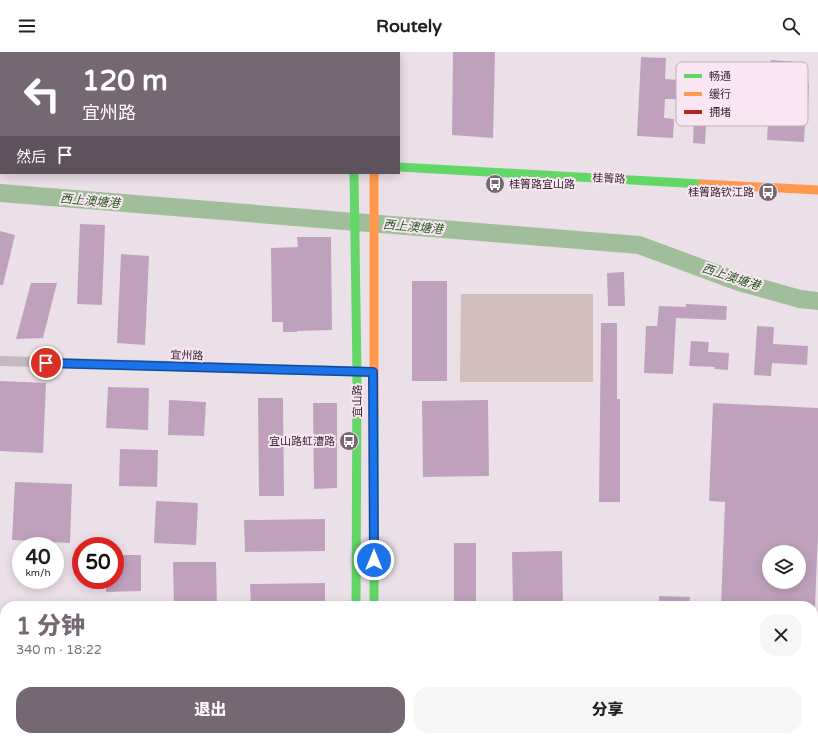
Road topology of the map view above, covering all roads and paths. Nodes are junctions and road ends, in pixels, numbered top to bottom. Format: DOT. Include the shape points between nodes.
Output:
graph roads {
  1 [pos="400,167"];
  2 [pos="354,174"];
  3 [pos="374,174"];
  4 [pos="818,190"];
  5 [pos="0,361"];
  6 [pos="357,372"];
  7 [pos="373,372"];
  8 [pos="356,601"];
  9 [pos="374,601"];
  1 -- 4 [label="main road, 桂箐路"];
  2 -- 6 [label="main road, 宜山路"];
  3 -- 7 [label="main road, 宜山路"];
  5 -- 6 [label="street, 宜州路"];
  6 -- 7 [label="street, 宜州路"];
  6 -- 8 [label="main road, 宜山路"];
  7 -- 9 [label="main road, 宜山路"];
}
